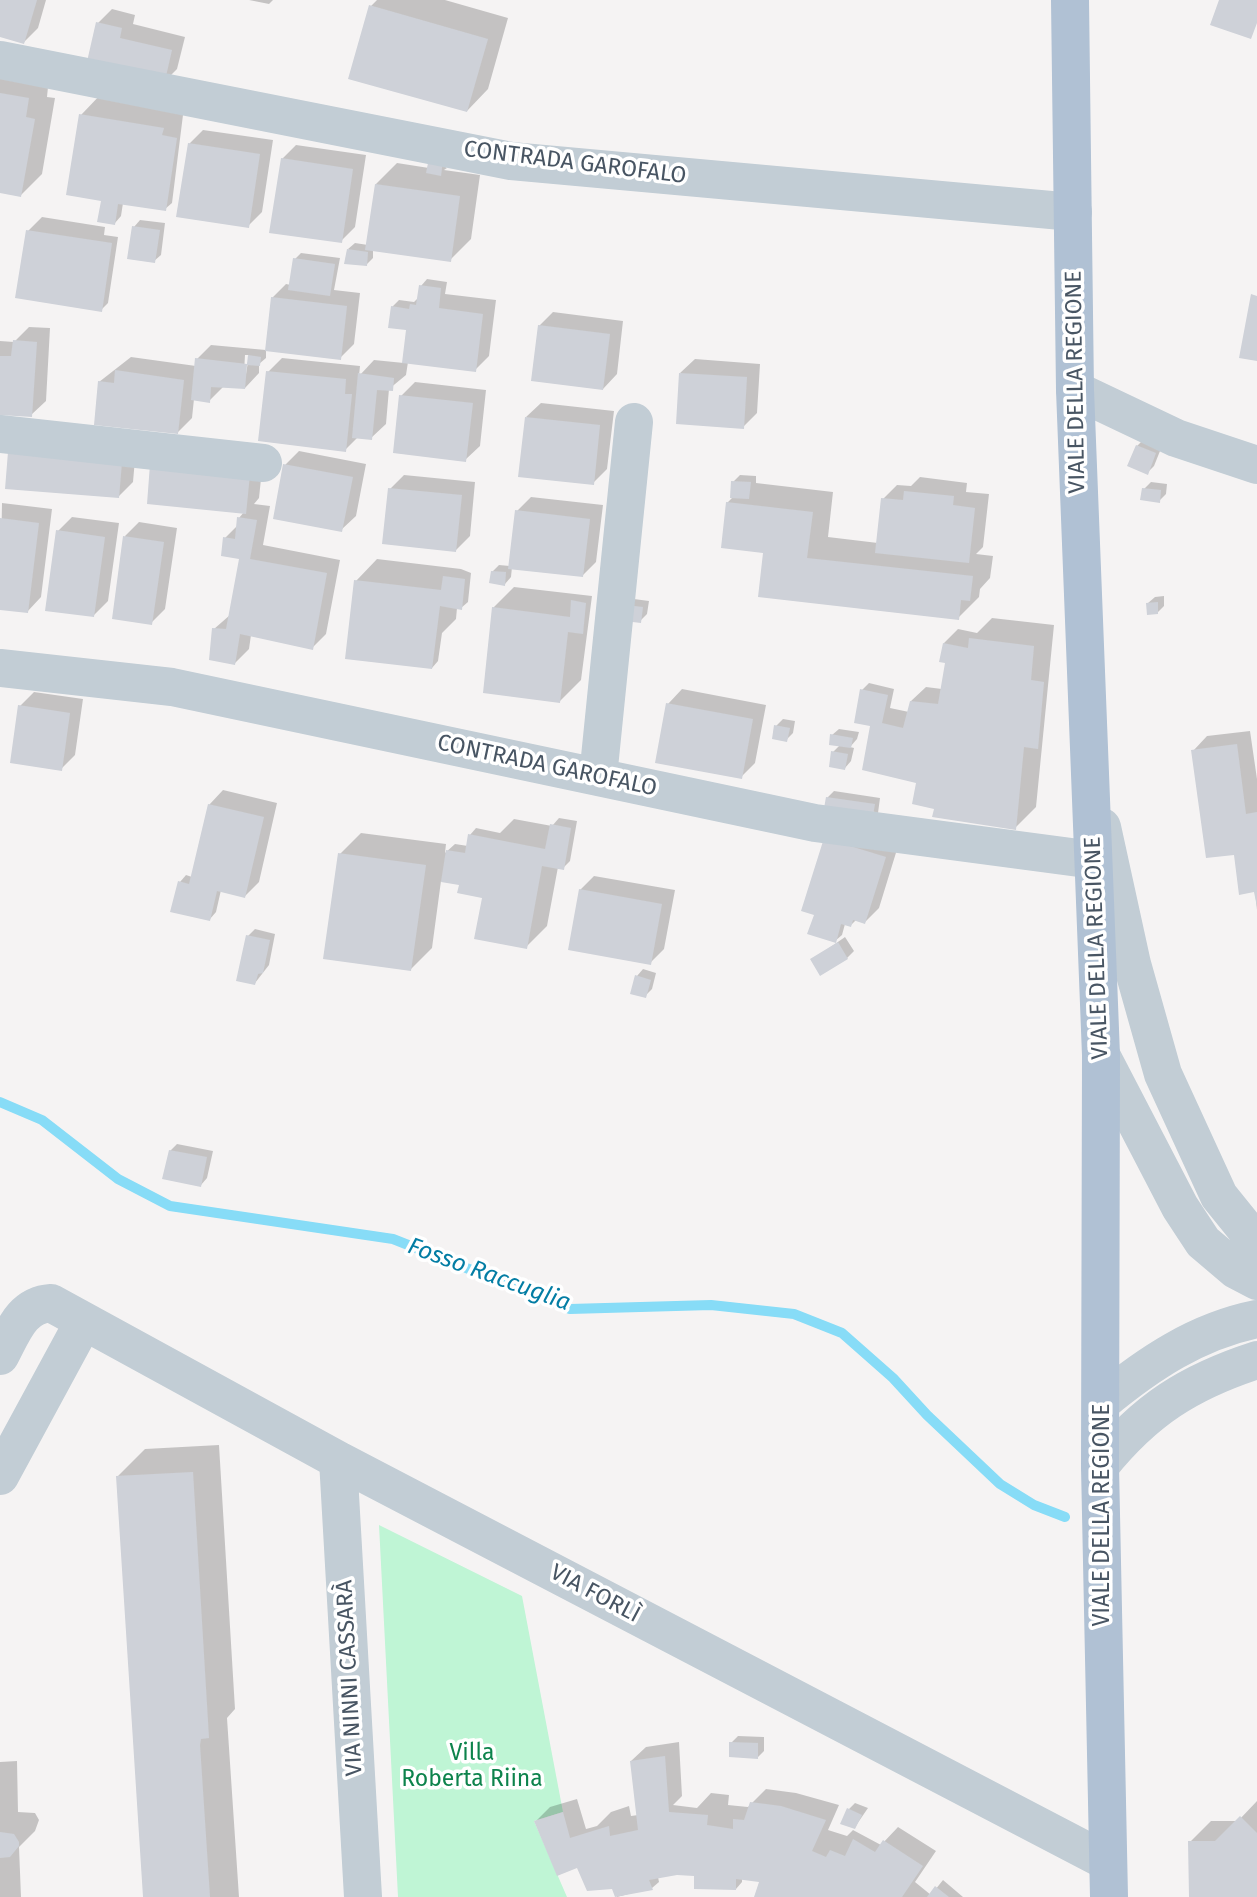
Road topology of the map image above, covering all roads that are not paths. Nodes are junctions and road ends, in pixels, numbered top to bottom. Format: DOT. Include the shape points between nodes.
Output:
graph roads {
  1 [pos="1070,0"];
  2 [pos="0,60"];
  3 [pos="1073,212"];
  4 [pos="1075,390"];
  5 [pos="634,422"];
  6 [pos="0,434"];
  7 [pos="263,463"];
  8 [pos="1257,465"];
  9 [pos="0,668"];
  10 [pos="597,777"];
  11 [pos="1091,778"];
  12 [pos="1094,860"];
  13 [pos="1101,1055"];
  14 [pos="1257,1243"];
  15 [pos="1257,1281"];
  16 [pos="1257,1319"];
  17 [pos="85,1321"];
  18 [pos="0,1356"];
  19 [pos="1257,1360"];
  20 [pos="1101,1402"];
  21 [pos="338,1460"];
  22 [pos="1100,1466"];
  23 [pos="0,1476"];
  24 [pos="1108,1879"];
  25 [pos="363,1897"];
  1 -- 3 [label="main road, VIALE DELLA REGIONE"];
  2 -- 3 [label="street, CONTRADA GAROFALO" via="511,161"];
  3 -- 4 [label="main road, VIALE DELLA REGIONE"];
  4 -- 8 [label="street" via="1177,438"];
  4 -- 11 [label="main road, VIALE DELLA REGIONE"];
  5 -- 10 [label="street"];
  6 -- 7 [label="street"];
  9 -- 10 [label="street, CONTRADA GAROFALO" via="172,687"];
  10 -- 12 [label="street, CONTRADA GAROFALO" via="815,823"];
  11 -- 12 [label="main road, VIALE DELLA REGIONE"];
  11 -- 14 [label="street" via="1132,964 1163,1074 1219,1196"];
  12 -- 13 [label="main road, VIALE DELLA REGIONE"];
  13 -- 15 [label="street" via="1203,1242"];
  13 -- 20 [label="main road, VIALE DELLA REGIONE"];
  16 -- 20 [label="street" via="1228,1325 1172,1351"];
  17 -- 18 [label="street, VIA FORLÌ" via="51,1303 37,1304 22,1315"];
  17 -- 21 [label="street, VIA FORLÌ"];
  17 -- 23 [label="street"];
  19 -- 22 [label="street" via="1170,1398 1127,1432"];
  20 -- 22 [label="main road, VIALE DELLA REGIONE"];
  21 -- 24 [label="street, VIA FORLÌ"];
  21 -- 25 [label="street, VIA NINNI CASSARÀ"];
  22 -- 24 [label="main road, VIALE DELLA REGIONE"];
}
